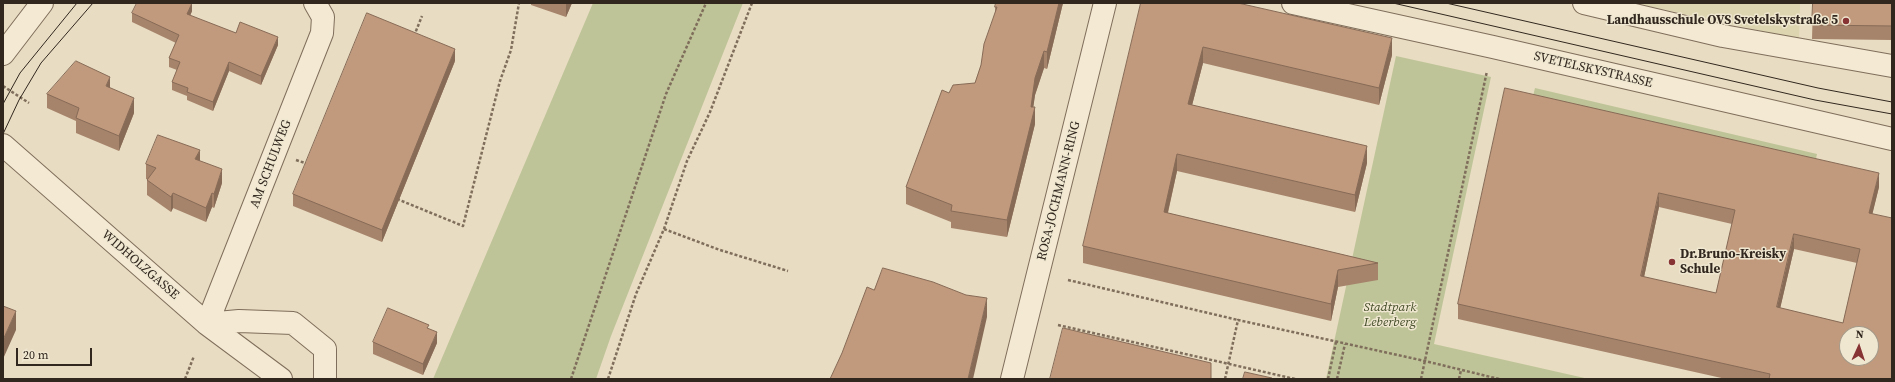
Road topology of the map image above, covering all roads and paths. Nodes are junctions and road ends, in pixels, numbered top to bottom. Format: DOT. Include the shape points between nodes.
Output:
graph roads {
  1 [pos="42,3"];
  2 [pos="519,3"];
  3 [pos="706,3"];
  4 [pos="752,3"];
  5 [pos="1105,3"];
  6 [pos="1293,3"];
  7 [pos="1584,3"];
  8 [pos="318,7"];
  9 [pos="422,16"];
  10 [pos="413,38"];
  11 [pos="1492,47"];
  12 [pos="3,54"];
  13 [pos="1892,66"];
  14 [pos="3,86"];
  15 [pos="29,103"];
  16 [pos="1892,139"];
  17 [pos="3,146"];
  18 [pos="275,152"];
  19 [pos="314,167"];
  20 [pos="391,197"];
  21 [pos="664,229"];
  22 [pos="788,271"];
  23 [pos="1068,280"];
  24 [pos="1238,320"];
  25 [pos="207,324"];
  26 [pos="1058,325"];
  27 [pos="1108,336"];
  28 [pos="1107,342"];
  29 [pos="1336,342"];
  30 [pos="1345,344"];
  31 [pos="1168,350"];
  32 [pos="194,356"];
  33 [pos="1167,356"];
  34 [pos="1425,361"];
  35 [pos="1228,364"];
  36 [pos="1461,370"];
  37 [pos="185,379"];
  38 [pos="281,379"];
  39 [pos="325,379"];
  40 [pos="571,379"];
  41 [pos="608,379"];
  42 [pos="1012,379"];
  43 [pos="1225,379"];
  44 [pos="1295,379"];
  45 [pos="1328,379"];
  46 [pos="1337,379"];
  47 [pos="1421,379"];
  48 [pos="1459,379"];
  49 [pos="1499,379"];
  1 -- 12 [label="street"];
  2 -- 20 [label="path" via="510,50 463,226"];
  3 -- 40 [label="path" via="666,94"];
  4 -- 21 [label="path" via="710,112 687,161"];
  5 -- 42 [label="street, ROSA-JOCHMANN-RING"];
  6 -- 11 [label="street, SVETELSKYSTRASSE"];
  7 -- 13 [label="street" via="1723,36"];
  8 -- 18 [label="street, AM SCHULWEG" via="324,24 322,33"];
  9 -- 10 [label="path"];
  11 -- 16 [label="street, SVETELSKYSTRASSE"];
  11 -- 34 [label="path"];
  14 -- 15 [label="path"];
  17 -- 25 [label="street, WIDHOLZGASSE"];
  18 -- 19 [label="path"];
  18 -- 25 [label="street, AM SCHULWEG"];
  21 -- 22 [label="path"];
  21 -- 41 [label="path" via="636,294"];
  23 -- 24 [label="path"];
  24 -- 29 [label="path"];
  24 -- 35 [label="path"];
  25 -- 38 [label="street, WIDHOLZGASSE"];
  25 -- 39 [label="street" via="239,321 293,323 325,349"];
  26 -- 27 [label="path"];
  27 -- 28 [label="path"];
  27 -- 31 [label="path"];
  29 -- 30 [label="path"];
  29 -- 45 [label="path"];
  30 -- 34 [label="path"];
  30 -- 46 [label="path"];
  31 -- 33 [label="path"];
  31 -- 35 [label="path"];
  32 -- 37 [label="path"];
  34 -- 36 [label="path"];
  34 -- 47 [label="path"];
  35 -- 43 [label="path"];
  35 -- 44 [label="path"];
  36 -- 48 [label="path"];
  36 -- 49 [label="path"];
}
